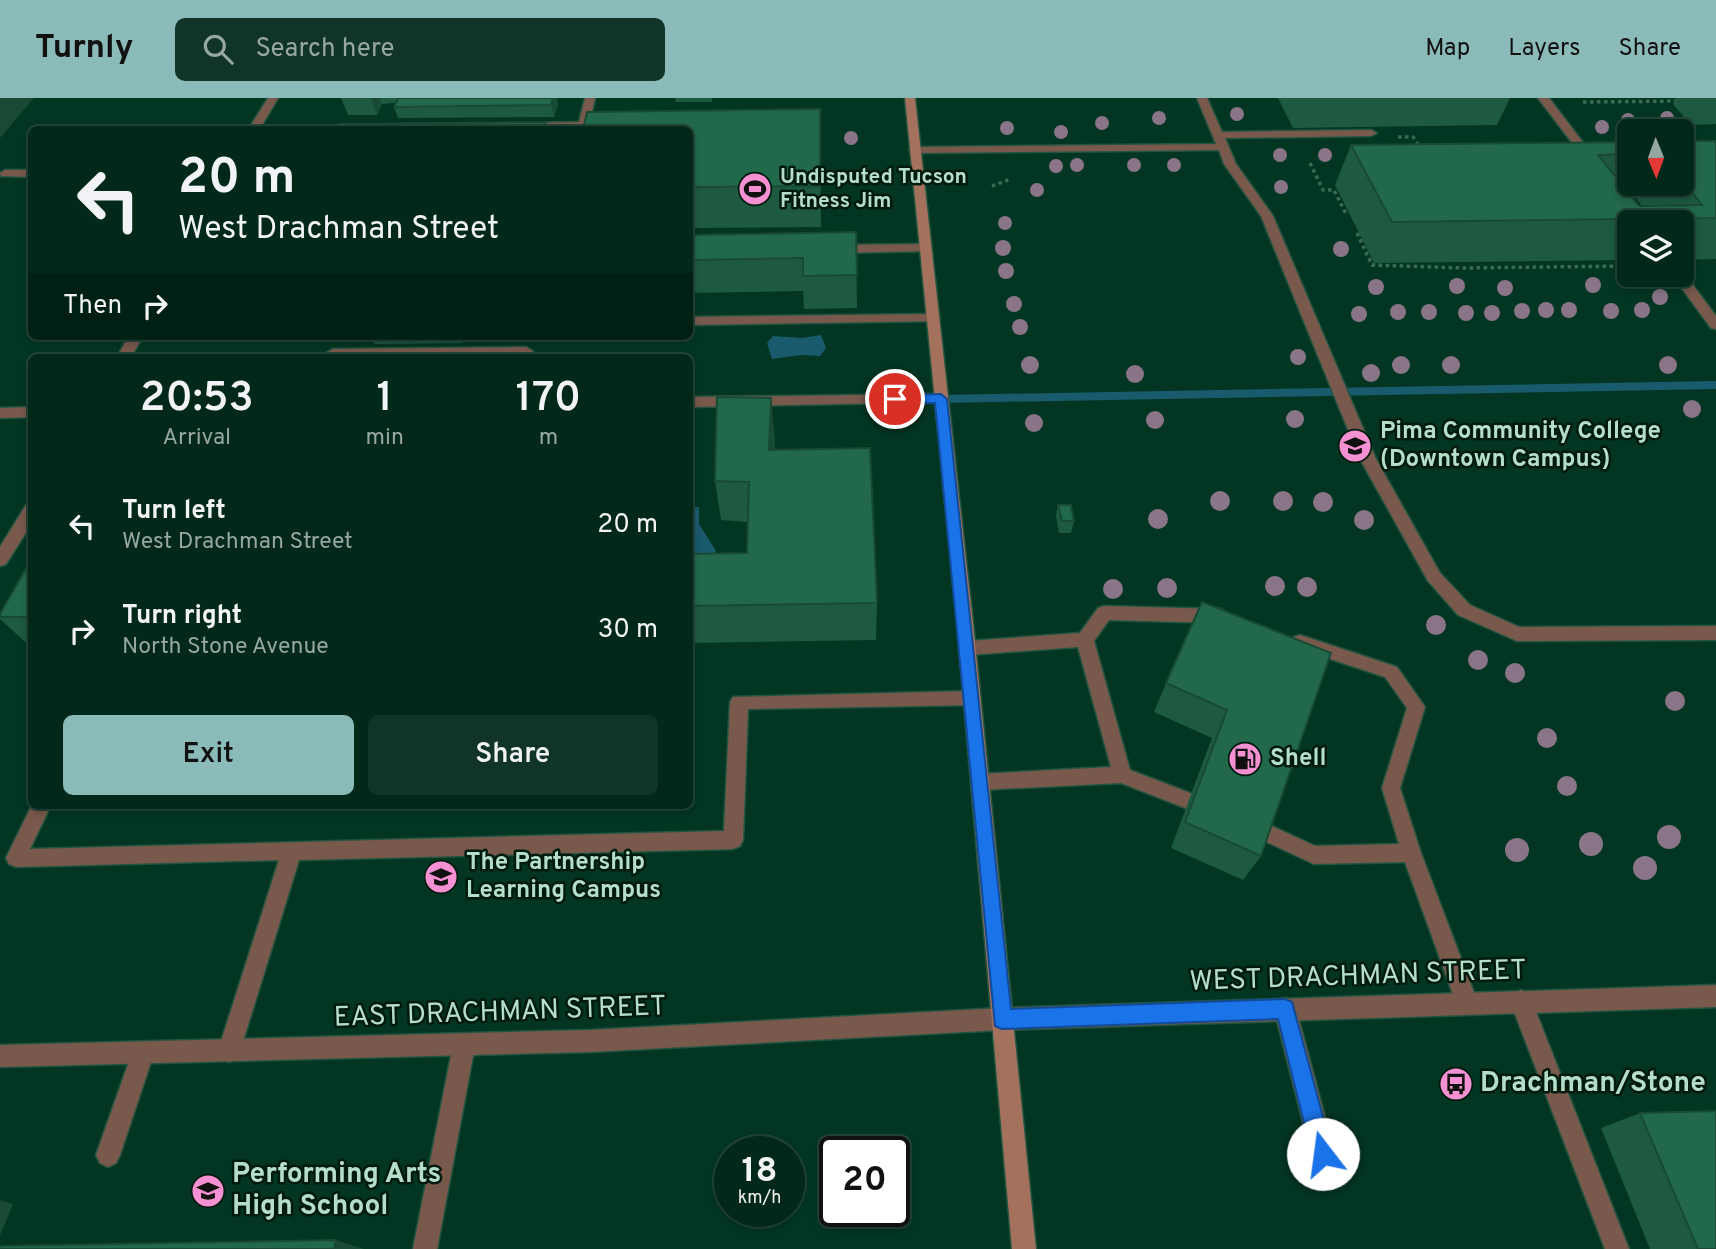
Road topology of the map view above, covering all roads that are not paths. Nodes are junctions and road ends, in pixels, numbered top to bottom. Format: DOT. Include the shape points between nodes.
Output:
graph roads {
  1 [pos="273,98"];
  2 [pos="590,98"];
  3 [pos="910,98"];
  4 [pos="1202,98"];
  5 [pos="1545,100"];
  6 [pos="257,126"];
  7 [pos="582,126"];
  8 [pos="1371,133"];
  9 [pos="1220,141"];
  10 [pos="915,150"];
  11 [pos="1598,170"];
  12 [pos="28,173"];
  13 [pos="5,174"];
  14 [pos="926,248"];
  15 [pos="826,249"];
  16 [pos="1687,287"];
  17 [pos="933,318"];
  18 [pos="693,321"];
  19 [pos="1716,325"];
  20 [pos="333,353"];
  21 [pos="525,354"];
  22 [pos="941,399"];
  23 [pos="693,402"];
  24 [pos="28,412"];
  25 [pos="0,413"];
  26 [pos="28,515"];
  27 [pos="0,560"];
  28 [pos="1241,622"];
  29 [pos="1716,633"];
  30 [pos="1279,635"];
  31 [pos="1085,640"];
  32 [pos="968,648"];
  33 [pos="972,698"];
  34 [pos="1122,775"];
  35 [pos="980,782"];
  36 [pos="1188,801"];
  37 [pos="39,809"];
  38 [pos="1261,830"];
  39 [pos="292,851"];
  40 [pos="1411,853"];
  41 [pos="1716,996"];
  42 [pos="1521,1001"];
  43 [pos="1467,1003"];
  44 [pos="1285,1009"];
  45 [pos="1002,1019"];
  46 [pos="464,1045"];
  47 [pos="229,1051"];
  48 [pos="143,1053"];
  49 [pos="0,1056"];
  50 [pos="108,1155"];
  51 [pos="1329,1177"];
  52 [pos="425,1249"];
  53 [pos="1024,1249"];
  54 [pos="1617,1249"];
  1 -- 6 [label="street"];
  2 -- 7 [label="street"];
  3 -- 10 [label="main road"];
  4 -- 9 [label="street"];
  5 -- 11 [label="street"];
  8 -- 9 [label="street"];
  9 -- 10 [label="street"];
  9 -- 29 [label="street" via="1267,216 1368,459 1434,577 1464,610 1517,634"];
  10 -- 14 [label="main road"];
  12 -- 13 [label="street"];
  14 -- 15 [label="street"];
  14 -- 17 [label="main road"];
  16 -- 19 [label="street"];
  17 -- 18 [label="street"];
  17 -- 22 [label="main road"];
  20 -- 21 [label="street"];
  22 -- 23 [label="street"];
  22 -- 32 [label="main road"];
  24 -- 25 [label="street"];
  26 -- 27 [label="street"];
  28 -- 31 [label="street" via="1216,614 1104,614"];
  30 -- 40 [label="street" via="1391,672 1416,707 1391,788"];
  31 -- 32 [label="street"];
  31 -- 34 [label="street"];
  32 -- 33 [label="main road"];
  33 -- 35 [label="main road"];
  33 -- 39 [label="street" via="739,702 733,840"];
  34 -- 35 [label="street"];
  34 -- 36 [label="street"];
  35 -- 45 [label="main road"];
  37 -- 39 [label="street" via="16,858"];
  38 -- 40 [label="street" via="1314,855"];
  39 -- 47 [label="street"];
  40 -- 43 [label="street"];
  41 -- 42 [label="street, WEST DRACHMAN STREET"];
  42 -- 43 [label="street, WEST DRACHMAN STREET"];
  42 -- 54 [label="street"];
  43 -- 44 [label="street, WEST DRACHMAN STREET"];
  44 -- 45 [label="street, WEST DRACHMAN STREET"];
  44 -- 51 [label="street"];
  45 -- 46 [label="street, EAST DRACHMAN STREET"];
  45 -- 53 [label="main road"];
  46 -- 47 [label="street, EAST DRACHMAN STREET"];
  46 -- 52 [label="street"];
  47 -- 48 [label="street, EAST DRACHMAN STREET"];
  48 -- 49 [label="street, EAST DRACHMAN STREET"];
  48 -- 50 [label="street"];
}
